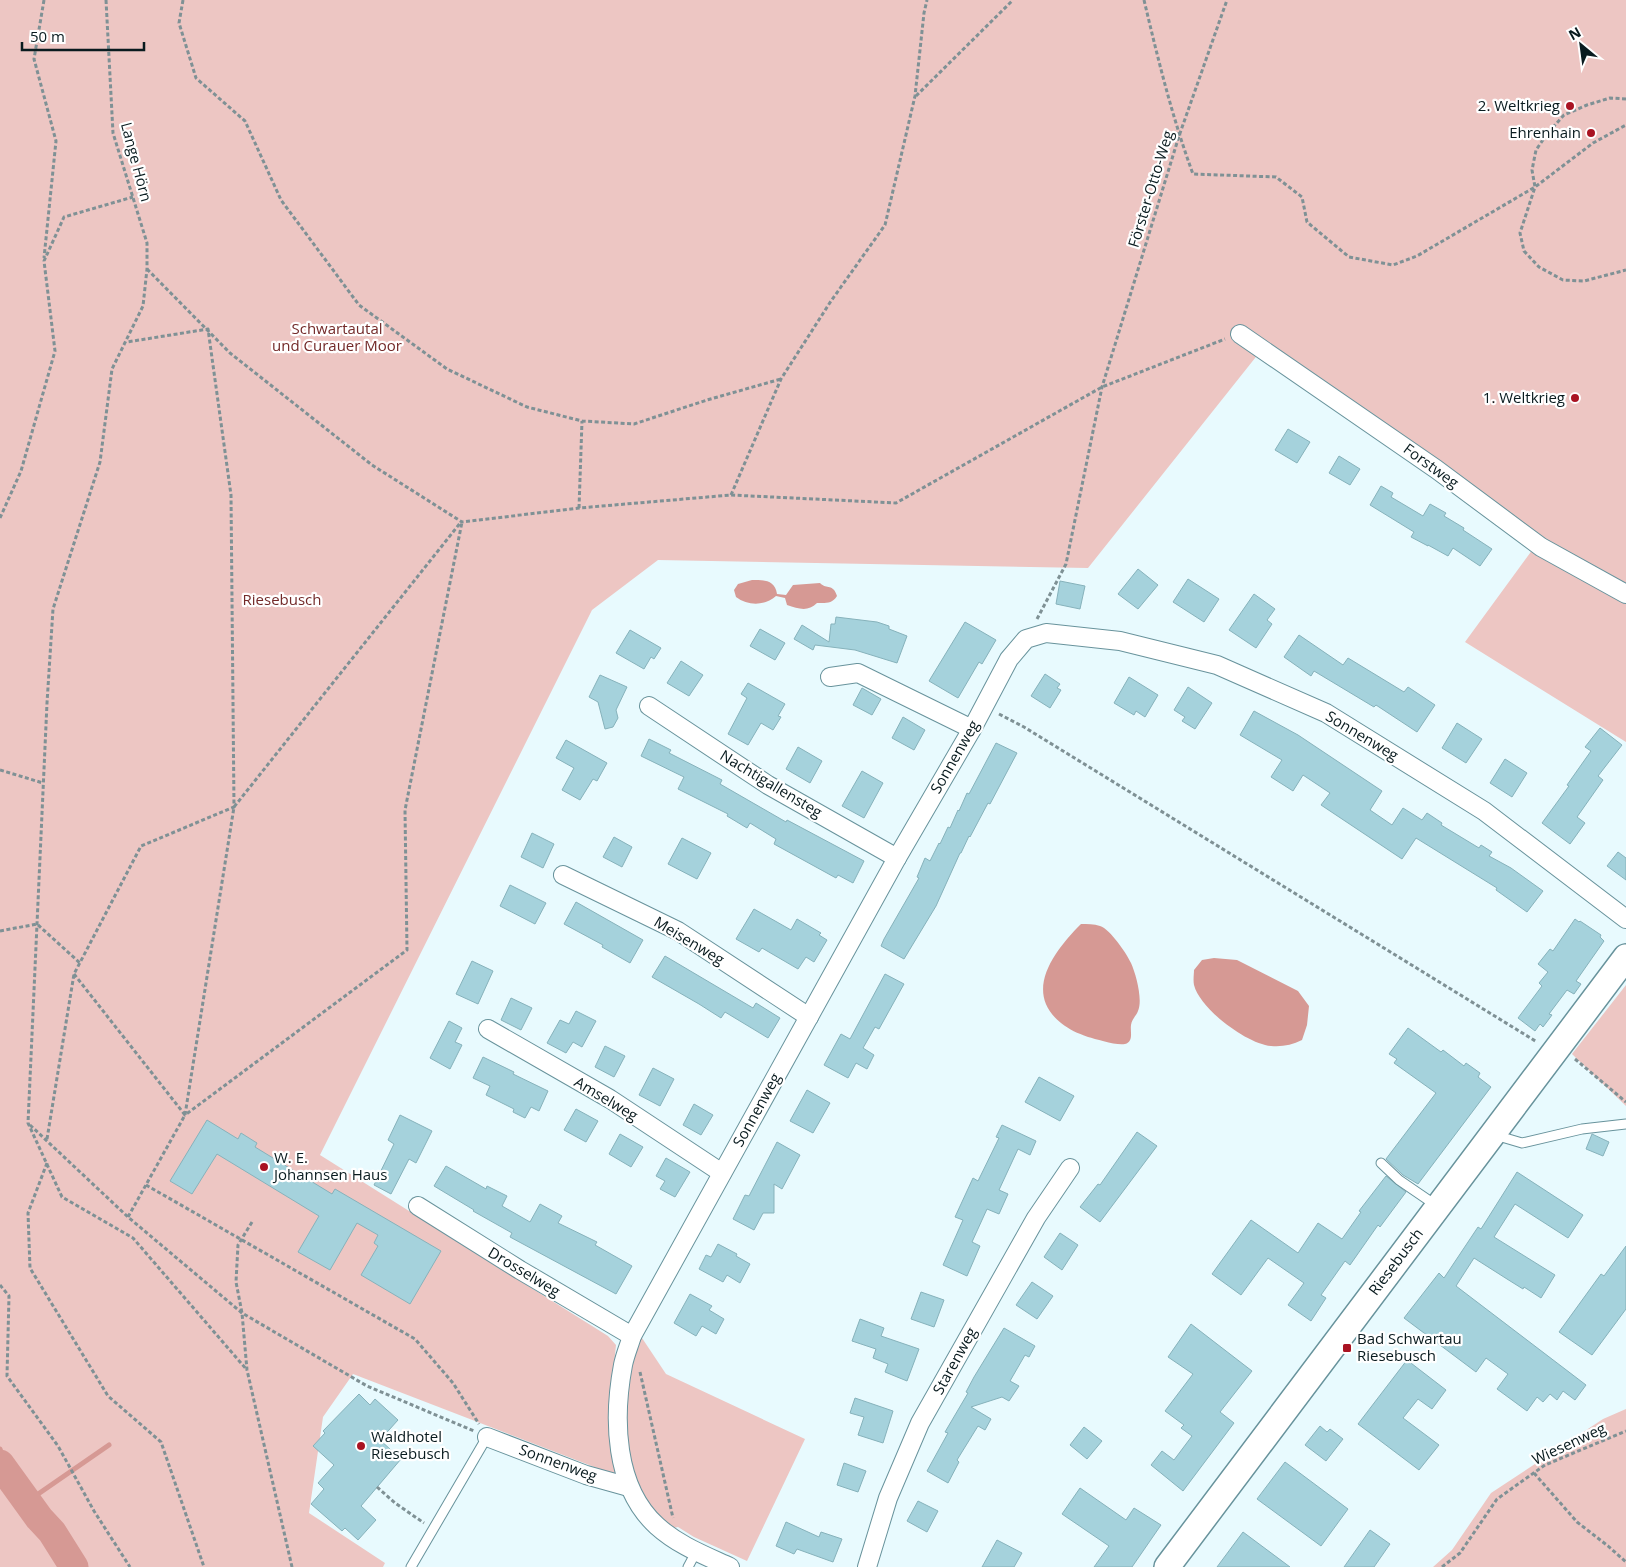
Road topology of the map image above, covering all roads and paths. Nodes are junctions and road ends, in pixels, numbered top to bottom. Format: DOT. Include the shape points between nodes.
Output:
graph roads {
  1 [pos="44,0"];
  2 [pos="106,0"];
  3 [pos="183,0"];
  4 [pos="927,0"];
  5 [pos="1013,0"];
  6 [pos="1144,0"];
  7 [pos="1227,0"];
  8 [pos="915,96"];
  9 [pos="1626,99"];
  10 [pos="1626,125"];
  11 [pos="1179,136"];
  12 [pos="1535,187"];
  13 [pos="133,198"];
  14 [pos="44,261"];
  15 [pos="147,269"];
  16 [pos="1626,270"];
  17 [pos="208,329"];
  18 [pos="1240,334"];
  19 [pos="126,342"];
  20 [pos="781,379"];
  21 [pos="1102,387"];
  22 [pos="582,421"];
  23 [pos="731,495"];
  24 [pos="579,508"];
  25 [pos="0,518"];
  26 [pos="462,522"];
  27 [pos="1626,594"];
  28 [pos="1026,639"];
  29 [pos="830,677"];
  30 [pos="983,705"];
  31 [pos="649,706"];
  32 [pos="972,729"];
  33 [pos="0,770"];
  34 [pos="43,783"];
  35 [pos="234,807"];
  36 [pos="897,858"];
  37 [pos="563,875"];
  38 [pos="1626,919"];
  39 [pos="37,924"];
  40 [pos="0,931"];
  41 [pos="1626,957"];
  42 [pos="80,962"];
  43 [pos="74,974"];
  44 [pos="810,1017"];
  45 [pos="488,1029"];
  46 [pos="1554,1052"];
  47 [pos="1626,1102"];
  48 [pos="184,1115"];
  49 [pos="28,1123"];
  50 [pos="1626,1124"];
  51 [pos="1492,1134"];
  52 [pos="47,1140"];
  53 [pos="47,1163"];
  54 [pos="1381,1163"];
  55 [pos="1070,1168"];
  56 [pos="722,1173"];
  57 [pos="146,1185"];
  58 [pos="418,1206"];
  59 [pos="1438,1206"];
  60 [pos="128,1217"];
  61 [pos="252,1222"];
  62 [pos="241,1240"];
  63 [pos="0,1285"];
  64 [pos="242,1313"];
  65 [pos="632,1336"];
  66 [pos="247,1370"];
  67 [pos="1626,1431"];
  68 [pos="487,1437"];
  69 [pos="1534,1473"];
  70 [pos="377,1487"];
  71 [pos="629,1487"];
  72 [pos="434,1529"];
  73 [pos="674,1540"];
  74 [pos="692,1559"];
  75 [pos="1448,1562"];
  76 [pos="1626,1562"];
  77 [pos="130,1567"];
  78 [pos="204,1567"];
  79 [pos="292,1567"];
  80 [pos="412,1567"];
  81 [pos="730,1567"];
  82 [pos="867,1567"];
  83 [pos="1167,1567"];
  84 [pos="1442,1567"];
  85 [pos="1453,1567"];
  1 -- 14 [label="path" via="34,59 56,141"];
  2 -- 13 [label="path, Lange Hörn" via="113,133"];
  3 -- 22 [label="path" via="179,23 196,78 245,121 281,200 359,305 447,370 527,407"];
  4 -- 8 [label="path"];
  5 -- 8 [label="path"];
  6 -- 11 [label="path"];
  7 -- 11 [label="path, Förster-Otto-Weg"];
  8 -- 20 [label="path" via="885,225"];
  9 -- 12 [label="path" via="1610,98 1564,115 1536,150 1532,170"];
  10 -- 12 [label="path" via="1593,143"];
  11 -- 12 [label="path" via="1193,174 1276,176 1302,197 1307,222 1349,257 1393,265 1417,256"];
  11 -- 21 [label="path, Förster-Otto-Weg"];
  12 -- 16 [label="path" via="1520,233 1524,250 1539,267 1563,280 1584,282"];
  13 -- 14 [label="path" via="64,217"];
  13 -- 15 [label="path, Lange Hörn" via="147,243"];
  14 -- 25 [label="path" via="55,351 21,471"];
  15 -- 17 [label="path"];
  15 -- 19 [label="path, Lange Hörn" via="143,306"];
  17 -- 19 [label="path"];
  17 -- 26 [label="path" via="230,353 372,465"];
  17 -- 35 [label="path" via="231,495"];
  18 -- 21 [label="path"];
  18 -- 27 [label="street, Forstweg" via="1436,469 1540,547"];
  19 -- 34 [label="path, Lange Hörn" via="112,369 100,462 53,609"];
  20 -- 22 [label="path" via="634,424"];
  20 -- 23 [label="path"];
  21 -- 23 [label="path" via="896,503"];
  21 -- 28 [label="path, Förster-Otto-Weg" via="1066,564"];
  22 -- 24 [label="path"];
  23 -- 24 [label="path"];
  24 -- 26 [label="path"];
  26 -- 35 [label="path"];
  26 -- 48 [label="path" via="405,810 407,950"];
  28 -- 30 [label="street, Sonnenweg" via="1009,659"];
  28 -- 38 [label="street, Sonnenweg" via="1046,633 1120,641 1217,665 1326,713 1484,811"];
  29 -- 32 [label="street" via="858,673"];
  30 -- 32 [label="street, Sonnenweg"];
  30 -- 46 [label="path"];
  31 -- 36 [label="street, Nachtigallensteg" via="768,785"];
  32 -- 36 [label="street, Sonnenweg"];
  33 -- 34 [label="path"];
  34 -- 39 [label="path, Lange Hörn"];
  35 -- 42 [label="path" via="141,846"];
  35 -- 48 [label="path"];
  36 -- 44 [label="street, Sonnenweg"];
  37 -- 44 [label="street, Meisenweg" via="678,931"];
  39 -- 40 [label="path"];
  39 -- 42 [label="path"];
  39 -- 49 [label="path, Lange Hörn"];
  41 -- 46 [label="main road, Riesebusch"];
  42 -- 43 [label="path"];
  43 -- 48 [label="path"];
  43 -- 52 [label="path"];
  44 -- 56 [label="street, Sonnenweg"];
  45 -- 56 [label="street, Amselweg" via="610,1099"];
  46 -- 47 [label="path" via="1573,1058"];
  46 -- 51 [label="main road, Riesebusch"];
  48 -- 57 [label="path"];
  49 -- 52 [label="path"];
  49 -- 53 [label="path"];
  50 -- 51 [label="lane" via="1582,1129 1522,1144"];
  51 -- 59 [label="main road, Riesebusch"];
  52 -- 60 [label="path"];
  53 -- 66 [label="path" via="62,1197 133,1238"];
  53 -- 78 [label="path" via="28,1213 30,1268 108,1396 162,1442"];
  54 -- 59 [label="lane" via="1399,1180"];
  55 -- 82 [label="street, Starenweg" via="1036,1218 920,1423 888,1498"];
  56 -- 65 [label="street, Sonnenweg"];
  57 -- 60 [label="path"];
  57 -- 62 [label="path"];
  58 -- 65 [label="street, Drosselweg"];
  59 -- 83 [label="main road, Riesebusch"];
  60 -- 64 [label="path"];
  61 -- 62 [label="path"];
  62 -- 64 [label="path" via="236,1282"];
  62 -- 68 [label="path" via="415,1339 453,1383"];
  63 -- 77 [label="path" via="9,1296 6,1376 58,1446"];
  64 -- 66 [label="path"];
  64 -- 68 [label="path" via="367,1386"];
  65 -- 71 [label="street, Sonnenweg" via="623,1364 619,1404 620,1447"];
  65 -- 73 [label="path" via="676,1532"];
  66 -- 79 [label="path"];
  67 -- 69 [label="path, Wiesenweg" via="1545,1465"];
  68 -- 71 [label="street, Sonnenweg" via="586,1475"];
  68 -- 72 [label="lane"];
  69 -- 75 [label="path, Wiesenweg" via="1497,1499 1460,1553"];
  69 -- 76 [label="path" via="1577,1522"];
  70 -- 72 [label="path"];
  71 -- 73 [label="street, Sonnenweg" via="655,1524"];
  72 -- 80 [label="lane"];
  73 -- 74 [label="street, Sonnenweg"];
  74 -- 81 [label="street, Sonnenweg"];
  75 -- 84 [label="path, Wiesenweg"];
  75 -- 85 [label="path"];
}
